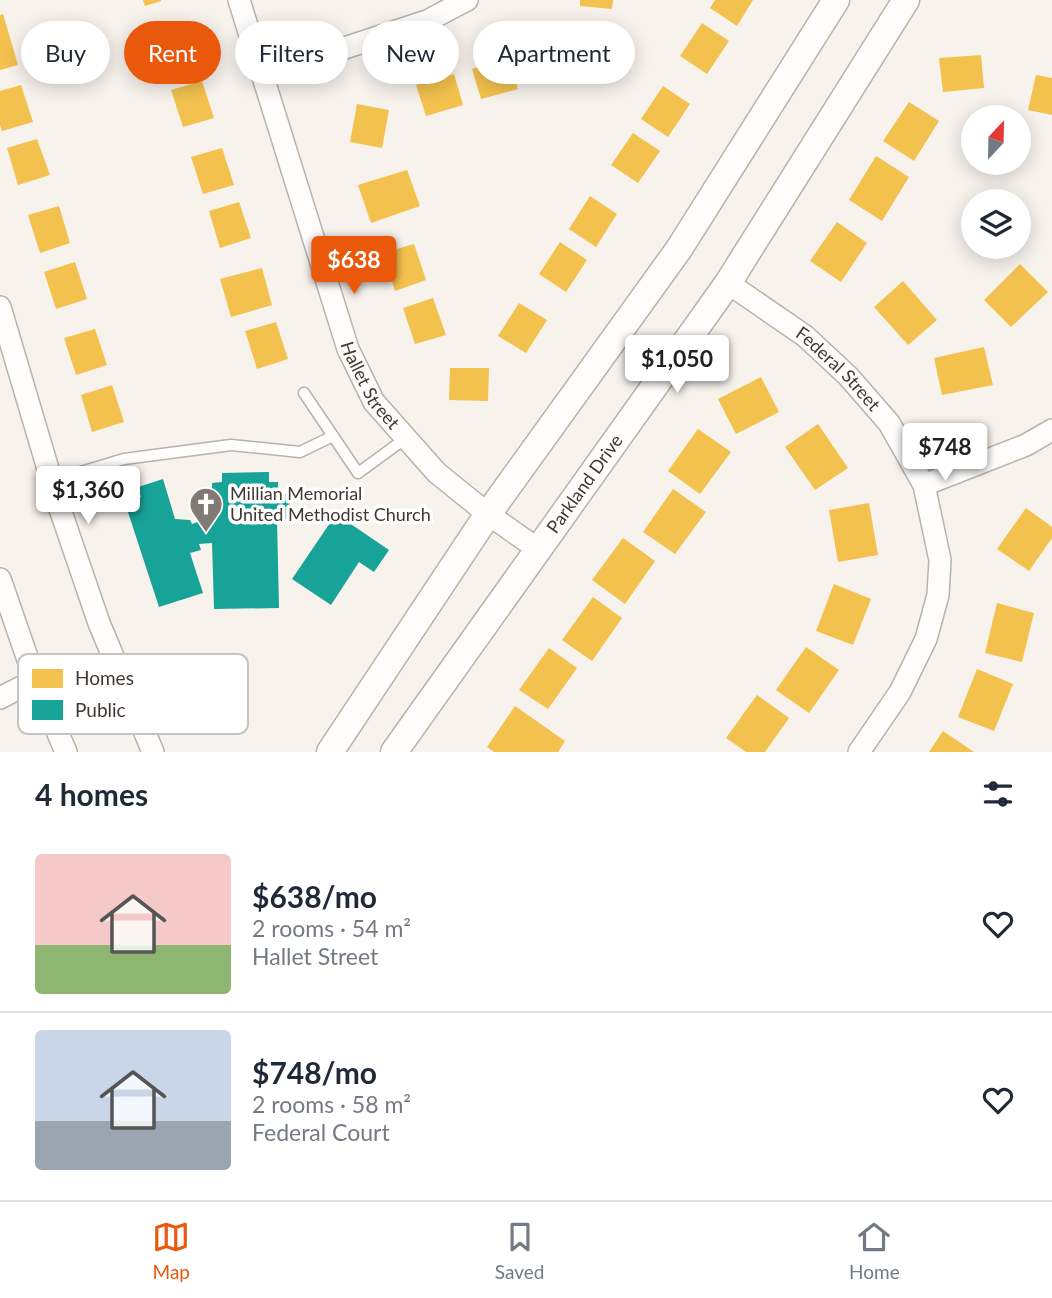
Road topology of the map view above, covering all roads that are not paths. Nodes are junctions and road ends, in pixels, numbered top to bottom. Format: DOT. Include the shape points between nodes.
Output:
graph roads {
  1 [pos="239,0"];
  2 [pos="467,0"];
  3 [pos="836,0"];
  4 [pos="906,0"];
  5 [pos="245,21"];
  6 [pos="348,47"];
  7 [pos="265,84"];
  8 [pos="728,283"];
  9 [pos="0,307"];
  10 [pos="304,393"];
  11 [pos="1052,430"];
  12 [pos="333,436"];
  13 [pos="406,438"];
  14 [pos="51,481"];
  15 [pos="924,485"];
  16 [pos="488,514"];
  17 [pos="539,550"];
  18 [pos="0,579"];
  19 [pos="26,654"];
  20 [pos="112,654"];
  21 [pos="18,689"];
  22 [pos="0,698"];
  23 [pos="58,734"];
  24 [pos="145,734"];
  25 [pos="66,752"];
  26 [pos="153,752"];
  27 [pos="330,752"];
  28 [pos="394,752"];
  29 [pos="859,752"];
  1 -- 5 [label="street, Hallet Street"];
  2 -- 6 [label="street" via="426,21"];
  3 -- 16 [label="street" via="679,249"];
  4 -- 8 [label="street, Parkland Drive"];
  7 -- 13 [label="street, Hallet Street" via="348,349 374,402"];
  8 -- 15 [label="street, Federal Street" via="805,335 848,376 889,423"];
  8 -- 17 [label="street, Parkland Drive"];
  9 -- 14 [label="street"];
  10 -- 12 [label="lane"];
  11 -- 15 [label="street" via="1026,445"];
  12 -- 13 [label="lane" via="358,473"];
  12 -- 14 [label="lane" via="300,452 231,445 124,459"];
  13 -- 16 [label="street, Hallet Street" via="437,473"];
  14 -- 20 [label="street"];
  15 -- 29 [label="street, Federal Street" via="940,560 938,595 926,639 900,692"];
  16 -- 17 [label="street, Hallet Street"];
  16 -- 27 [label="street"];
  17 -- 28 [label="street, Parkland Drive"];
  18 -- 19 [label="street"];
  21 -- 22 [label="street"];
  23 -- 25 [label="street"];
  24 -- 26 [label="street"];
}
